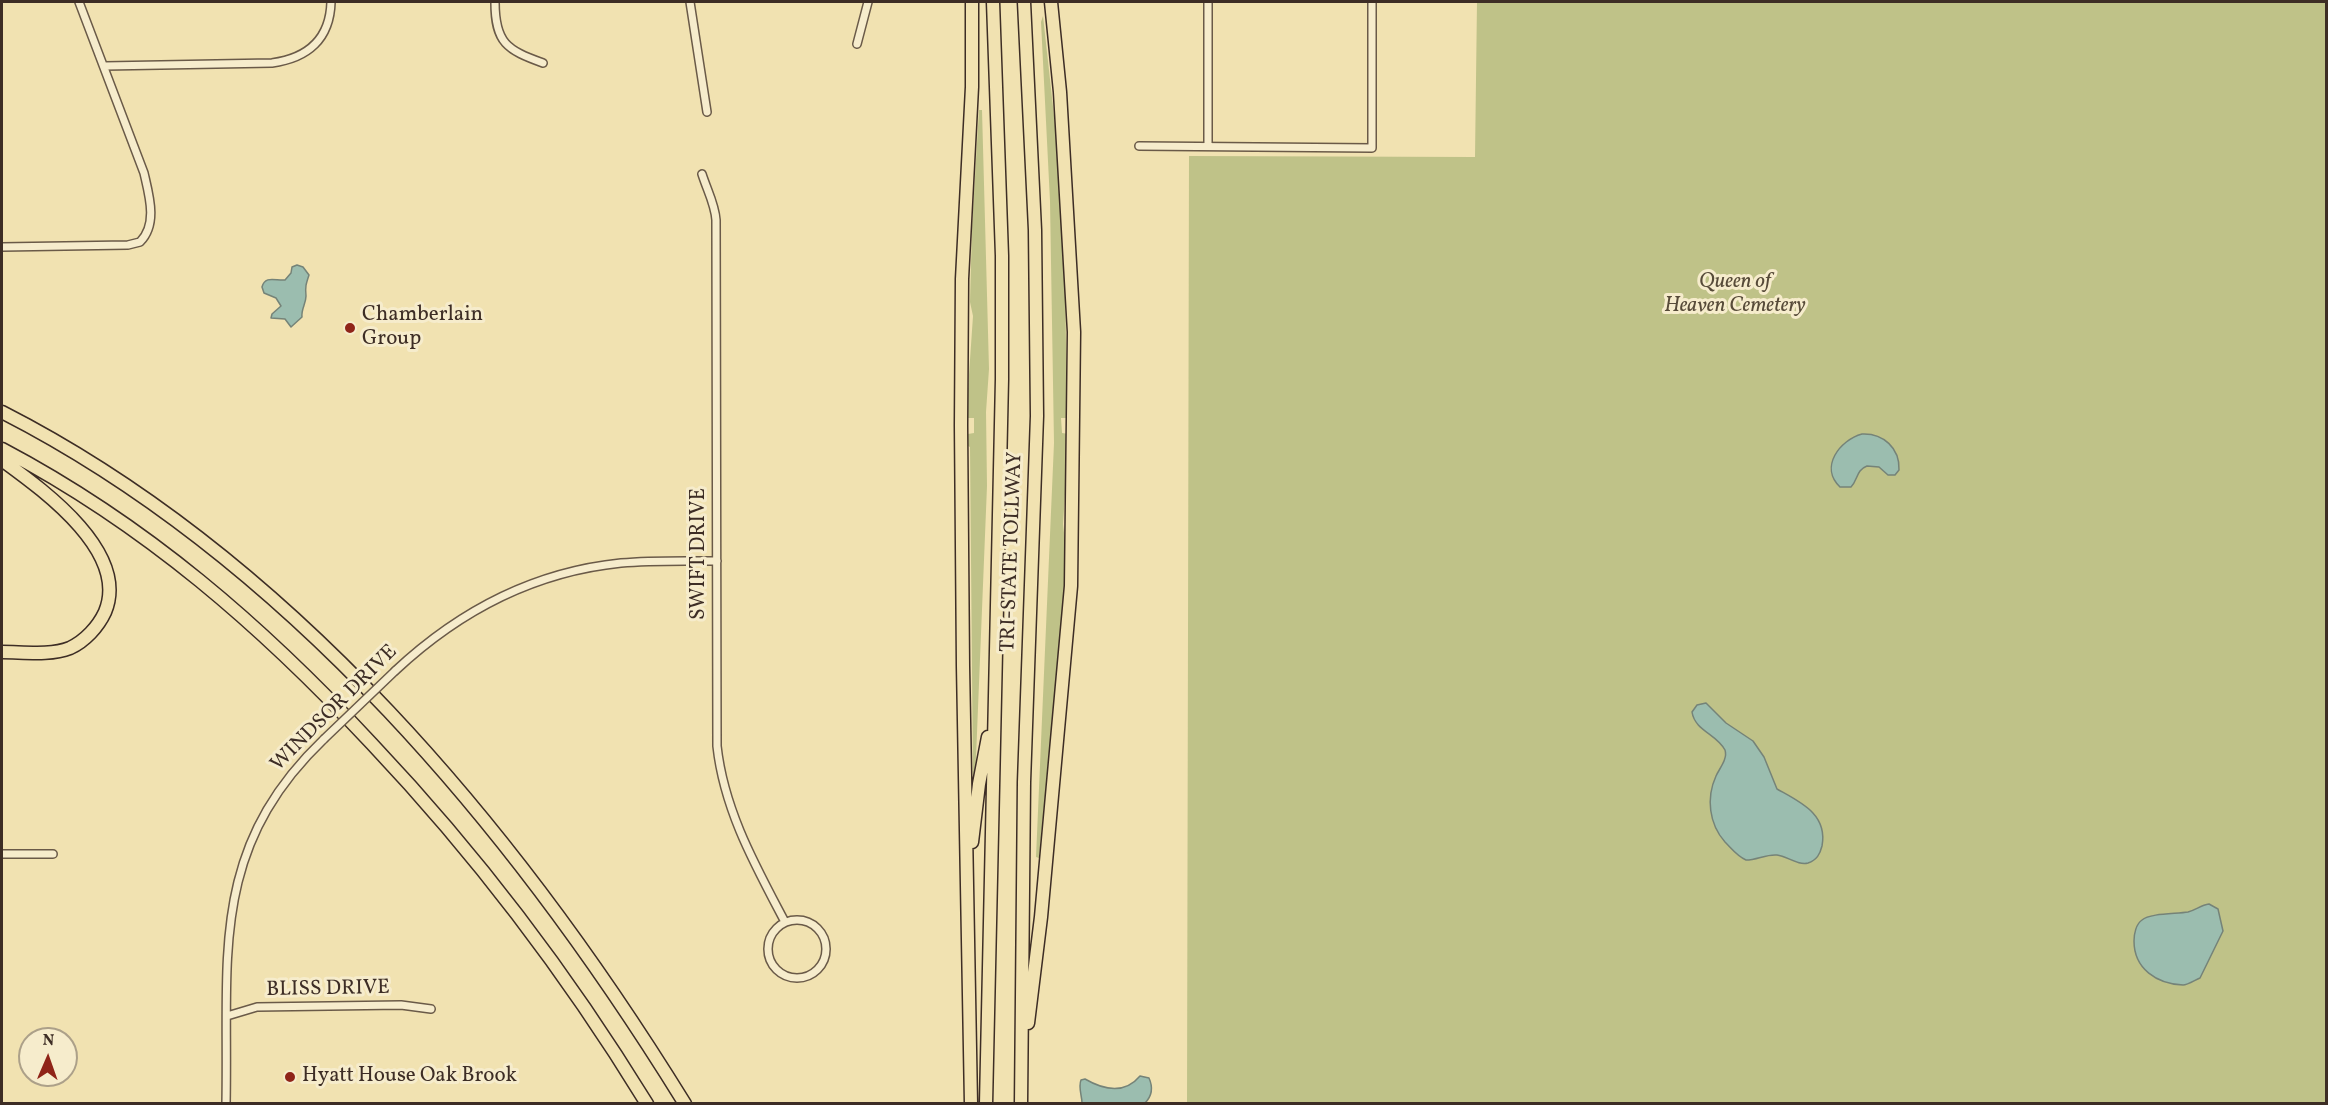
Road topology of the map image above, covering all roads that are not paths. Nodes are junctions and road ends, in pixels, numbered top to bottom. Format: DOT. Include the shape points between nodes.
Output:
graph roads {
  1 [pos="79,2"];
  2 [pos="330,2"];
  3 [pos="495,2"];
  4 [pos="690,2"];
  5 [pos="868,2"];
  6 [pos="972,2"];
  7 [pos="993,2"];
  8 [pos="1024,2"];
  9 [pos="1051,2"];
  10 [pos="1208,2"];
  11 [pos="1372,2"];
  12 [pos="857,44"];
  13 [pos="543,63"];
  14 [pos="105,66"];
  15 [pos="707,112"];
  16 [pos="1139,146"];
  17 [pos="1208,146"];
  18 [pos="702,174"];
  19 [pos="2,247"];
  20 [pos="2,412"];
  21 [pos="2,449"];
  22 [pos="2,460"];
  23 [pos="717,561"];
  24 [pos="2,652"];
  25 [pos="994,713"];
  26 [pos="2,854"];
  27 [pos="53,854"];
  28 [pos="967,898"];
  29 [pos="785,922"];
  30 [pos="431,1009"];
  31 [pos="227,1016"];
  32 [pos="1022,1090"];
  33 [pos="226,1104"];
  34 [pos="647,1104"];
  35 [pos="686,1104"];
  36 [pos="971,1104"];
  37 [pos="986,1104"];
  38 [pos="1021,1104"];
  1 -- 14 [label="street"];
  2 -- 14 [label="street" via="328,24 315,45 296,58 272,63"];
  3 -- 13 [label="street" via="496,23 504,41 515,52"];
  4 -- 15 [label="street"];
  5 -- 12 [label="street"];
  6 -- 28 [label="highway" via="961,414"];
  7 -- 25 [label="highway, TRI-STATE TOLLWAY" via="1002,256"];
  8 -- 32 [label="highway, TRI-STATE TOLLWAY" via="1035,230 1037,416 1024,793"];
  9 -- 32 [label="highway" via="1074,332 1071,586"];
  10 -- 17 [label="street"];
  11 -- 17 [label="street" via="1372,148"];
  14 -- 19 [label="street" via="148,188 147,233 140,242 119,246"];
  16 -- 17 [label="street"];
  18 -- 23 [label="street, SWIFT DRIVE" via="716,220"];
  20 -- 35 [label="highway" via="111,474 186,526 275,600 350,673 436,765 527,874 605,980"];
  21 -- 34 [label="highway" via="88,498 176,560 323,691 415,790 495,886 574,993"];
  22 -- 24 [label="highway" via="40,488 86,535 100,554 110,589 107,607 96,627 70,648"];
  23 -- 29 [label="street, SWIFT DRIVE" via="719,765 739,830"];
  23 -- 31 [label="street, WINDSOR DRIVE, bridge" via="621,563 576,570 533,583 465,615 395,671 302,760 260,820 241,864 233,896"];
  25 -- 28 [label="highway" via="978,793"];
  25 -- 37 [label="highway, TRI-STATE TOLLWAY"];
  26 -- 27 [label="street"];
  28 -- 36 [label="highway"];
  29 -- 29 [label="street" via="768,942 772,964 791,977 811,975 824,960 823,935 802,920"];
  30 -- 31 [label="street, BLISS DRIVE" via="401,1005 256,1007"];
  31 -- 33 [label="street, WINDSOR DRIVE"];
  32 -- 38 [label="highway, TRI-STATE TOLLWAY"];
}
